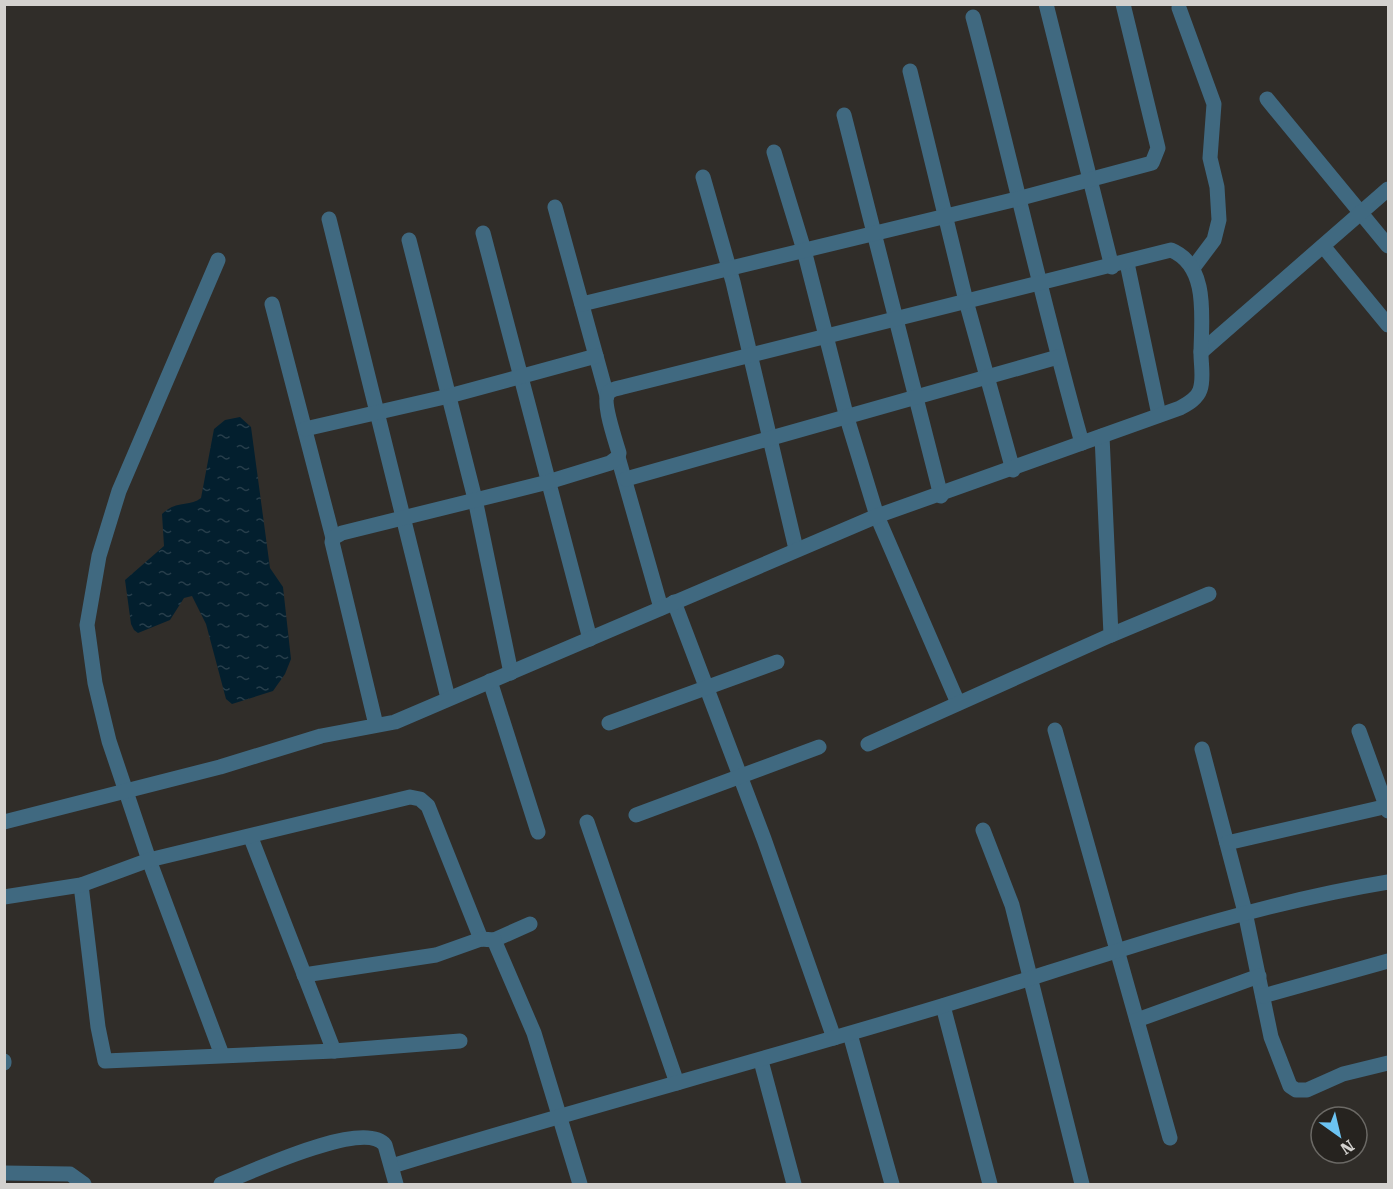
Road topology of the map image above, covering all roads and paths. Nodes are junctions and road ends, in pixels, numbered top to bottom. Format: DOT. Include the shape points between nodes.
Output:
graph roads {
  1 [pos="1046,4"];
  2 [pos="1123,4"];
  3 [pos="1179,8"];
  4 [pos="973,17"];
  5 [pos="910,71"];
  6 [pos="1267,99"];
  7 [pos="844,115"];
  8 [pos="774,152"];
  9 [pos="703,177"];
  10 [pos="1091,180"];
  11 [pos="1389,189"];
  12 [pos="1021,198"];
  13 [pos="555,207"];
  14 [pos="1361,213"];
  15 [pos="946,216"];
  16 [pos="329,219"];
  17 [pos="483,233"];
  18 [pos="875,233"];
  19 [pos="409,240"];
  20 [pos="1323,246"];
  21 [pos="1389,246"];
  22 [pos="804,250"];
  23 [pos="218,260"];
  24 [pos="1119,265"];
  25 [pos="728,267"];
  26 [pos="1193,268"];
  27 [pos="1040,283"];
  28 [pos="966,301"];
  29 [pos="272,304"];
  30 [pos="582,304"];
  31 [pos="895,318"];
  32 [pos="1389,325"];
  33 [pos="824,336"];
  34 [pos="1201,352"];
  35 [pos="596,356"];
  36 [pos="750,357"];
  37 [pos="1058,357"];
  38 [pos="521,376"];
  39 [pos="987,376"];
  40 [pos="449,396"];
  41 [pos="607,396"];
  42 [pos="917,396"];
  43 [pos="376,411"];
  44 [pos="1159,416"];
  45 [pos="847,418"];
  46 [pos="305,429"];
  47 [pos="1102,436"];
  48 [pos="769,437"];
  49 [pos="1082,443"];
  50 [pos="618,457"];
  51 [pos="1013,470"];
  52 [pos="626,479"];
  53 [pos="548,482"];
  54 [pos="940,496"];
  55 [pos="476,499"];
  56 [pos="405,516"];
  57 [pos="877,516"];
  58 [pos="333,538"];
  59 [pos="796,549"];
  60 [pos="1209,594"];
  61 [pos="668,605"];
  62 [pos="1111,634"];
  63 [pos="590,639"];
  64 [pos="777,662"];
  65 [pos="511,673"];
  66 [pos="490,681"];
  67 [pos="707,688"];
  68 [pos="448,698"];
  69 [pos="958,704"];
  70 [pos="609,723"];
  71 [pos="376,725"];
  72 [pos="1055,730"];
  73 [pos="1359,731"];
  74 [pos="868,744"];
  75 [pos="819,747"];
  76 [pos="1202,749"];
  77 [pos="740,776"];
  78 [pos="127,789"];
  79 [pos="1388,808"];
  80 [pos="636,815"];
  81 [pos="4,822"];
  82 [pos="587,822"];
  83 [pos="983,830"];
  84 [pos="538,832"];
  85 [pos="251,838"];
  86 [pos="1227,843"];
  87 [pos="149,860"];
  88 [pos="1389,882"];
  89 [pos="81,885"];
  90 [pos="4,897"];
  91 [pos="1245,912"];
  92 [pos="530,924"];
  93 [pos="488,939"];
  94 [pos="1119,951"];
  95 [pos="1389,961"];
  96 [pos="304,975"];
  97 [pos="1259,976"];
  98 [pos="1030,979"];
  99 [pos="1263,996"];
  100 [pos="943,1005"];
  101 [pos="1137,1020"];
  102 [pos="850,1034"];
  103 [pos="834,1038"];
  104 [pos="460,1041"];
  105 [pos="334,1051"];
  106 [pos="222,1055"];
  107 [pos="761,1061"];
  108 [pos="1389,1062"];
  109 [pos="677,1083"];
  110 [pos="560,1115"];
  111 [pos="1170,1138"];
  112 [pos="392,1166"];
  113 [pos="4,1173"];
  114 [pos="84,1185"];
  115 [pos="221,1185"];
  116 [pos="396,1185"];
  117 [pos="580,1185"];
  118 [pos="794,1185"];
  119 [pos="891,1185"];
  120 [pos="990,1185"];
  121 [pos="1082,1185"];
  1 -- 10 [label="street"];
  2 -- 10 [label="street" via="1158,148 1150,164"];
  3 -- 26 [label="street" via="1214,104 1210,158 1219,220 1214,240"];
  4 -- 12 [label="street"];
  5 -- 15 [label="street"];
  6 -- 14 [label="street"];
  7 -- 18 [label="street"];
  8 -- 22 [label="street"];
  9 -- 25 [label="street"];
  10 -- 12 [label="street"];
  10 -- 24 [label="street"];
  11 -- 14 [label="street"];
  12 -- 15 [label="street"];
  12 -- 27 [label="street"];
  13 -- 30 [label="street"];
  14 -- 20 [label="street"];
  14 -- 21 [label="street"];
  15 -- 18 [label="street"];
  15 -- 28 [label="street"];
  16 -- 43 [label="street"];
  17 -- 38 [label="street"];
  18 -- 22 [label="street"];
  18 -- 31 [label="street"];
  19 -- 40 [label="street"];
  20 -- 32 [label="street"];
  20 -- 34 [label="street"];
  22 -- 25 [label="street"];
  22 -- 33 [label="street"];
  23 -- 78 [label="street" via="119,491 99,556 87,625 109,741"];
  24 -- 26 [label="street" via="1171,250"];
  24 -- 27 [label="street"];
  24 -- 44 [label="street"];
  25 -- 30 [label="street"];
  25 -- 36 [label="street"];
  26 -- 34 [label="street" via="1204,318"];
  27 -- 28 [label="street"];
  27 -- 37 [label="street"];
  28 -- 31 [label="street"];
  28 -- 39 [label="street"];
  29 -- 46 [label="street"];
  30 -- 35 [label="street"];
  31 -- 33 [label="street"];
  31 -- 42 [label="street"];
  33 -- 36 [label="street"];
  33 -- 45 [label="street"];
  34 -- 44 [label="street" via="1200,391 1180,408"];
  35 -- 38 [label="street"];
  35 -- 41 [label="street"];
  36 -- 41 [label="street" via="623,387"];
  36 -- 48 [label="street"];
  37 -- 39 [label="street"];
  37 -- 49 [label="street"];
  38 -- 40 [label="street"];
  38 -- 53 [label="street"];
  39 -- 42 [label="street"];
  39 -- 51 [label="street"];
  40 -- 43 [label="street"];
  40 -- 55 [label="street"];
  41 -- 50 [label="street"];
  42 -- 45 [label="street"];
  42 -- 54 [label="street"];
  43 -- 46 [label="street"];
  43 -- 56 [label="street"];
  44 -- 47 [label="street"];
  45 -- 48 [label="street"];
  45 -- 57 [label="street"];
  46 -- 58 [label="street"];
  47 -- 49 [label="street"];
  47 -- 62 [label="street"];
  48 -- 52 [label="street"];
  48 -- 59 [label="street"];
  49 -- 51 [label="street"];
  50 -- 52 [label="street"];
  50 -- 53 [label="street"];
  51 -- 54 [label="street"];
  52 -- 61 [label="street"];
  53 -- 55 [label="street"];
  53 -- 63 [label="street"];
  54 -- 57 [label="street"];
  55 -- 56 [label="street"];
  55 -- 65 [label="street"];
  56 -- 58 [label="street"];
  56 -- 68 [label="street"];
  57 -- 59 [label="street"];
  57 -- 69 [label="street"];
  58 -- 71 [label="street"];
  59 -- 61 [label="street"];
  60 -- 62 [label="street"];
  61 -- 63 [label="street"];
  61 -- 67 [label="street"];
  62 -- 69 [label="street"];
  63 -- 65 [label="street"];
  64 -- 67 [label="street"];
  65 -- 66 [label="street"];
  66 -- 68 [label="street"];
  66 -- 84 [label="street"];
  67 -- 70 [label="street"];
  67 -- 77 [label="street"];
  68 -- 71 [label="street" via="395,722"];
  69 -- 74 [label="street"];
  71 -- 78 [label="street" via="321,736 220,767"];
  72 -- 94 [label="street"];
  73 -- 79 [label="street"];
  75 -- 77 [label="street"];
  76 -- 86 [label="street"];
  77 -- 80 [label="street"];
  77 -- 103 [label="street"];
  78 -- 81 [label="street"];
  78 -- 87 [label="street"];
  79 -- 86 [label="street"];
  82 -- 109 [label="street"];
  83 -- 98 [label="street" via="1012,905"];
  85 -- 87 [label="street"];
  85 -- 93 [label="street" via="410,797 420,799 428,806"];
  85 -- 96 [label="street"];
  86 -- 91 [label="street"];
  87 -- 89 [label="street"];
  87 -- 106 [label="street"];
  88 -- 91 [label="street"];
  89 -- 90 [label="street"];
  89 -- 106 [label="street" via="105,1061"];
  91 -- 94 [label="street"];
  91 -- 97 [label="street"];
  92 -- 93 [label="street"];
  93 -- 96 [label="street" via="436,955"];
  93 -- 110 [label="street" via="534,1033"];
  94 -- 98 [label="street"];
  94 -- 101 [label="street"];
  95 -- 99 [label="street"];
  96 -- 105 [label="street"];
  97 -- 99 [label="street"];
  97 -- 101 [label="street"];
  98 -- 100 [label="street"];
  98 -- 121 [label="street"];
  99 -- 108 [label="street" via="1285,1077 1296,1090 1307,1090 1343,1074"];
  100 -- 102 [label="street"];
  100 -- 120 [label="street"];
  101 -- 111 [label="street"];
  102 -- 103 [label="street"];
  102 -- 119 [label="street"];
  103 -- 107 [label="street"];
  104 -- 105 [label="street"];
  105 -- 106 [label="street"];
  107 -- 109 [label="street"];
  107 -- 118 [label="street"];
  109 -- 110 [label="street"];
  110 -- 112 [label="street"];
  110 -- 117 [label="street"];
  112 -- 115 [label="street" via="381,1140 365,1136 299,1152"];
  112 -- 116 [label="street"];
  113 -- 114 [label="street" via="70,1174"];
}
